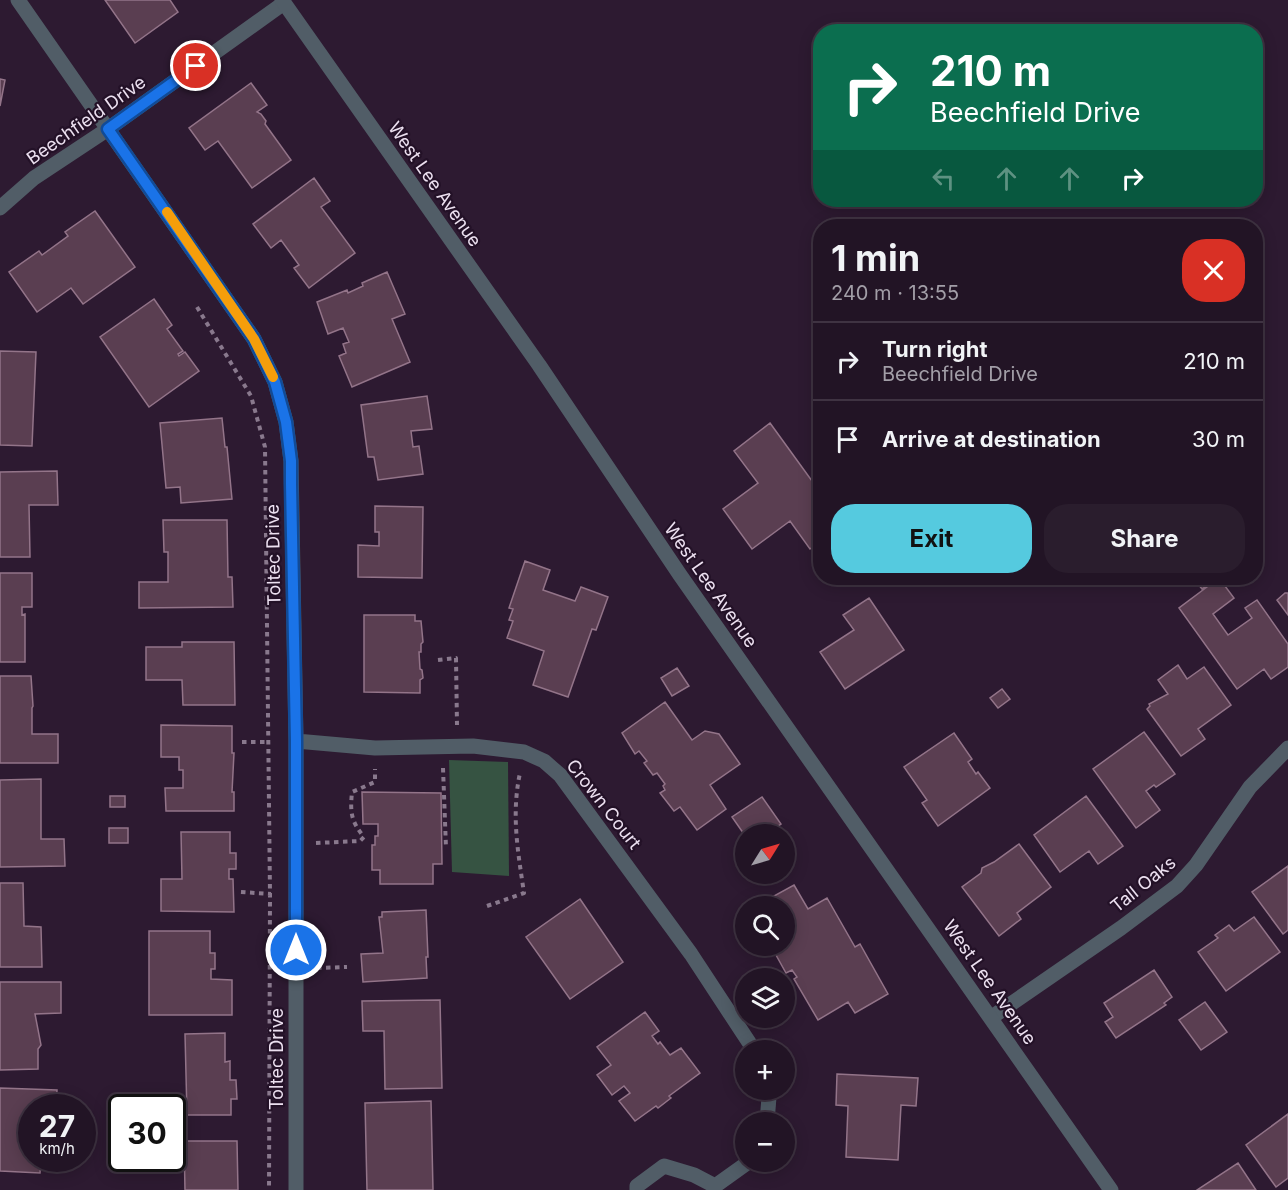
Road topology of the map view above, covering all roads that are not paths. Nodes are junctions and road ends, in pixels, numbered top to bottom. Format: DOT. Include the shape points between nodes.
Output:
graph roads {
  1 [pos="18,0"];
  2 [pos="283,2"];
  3 [pos="108,129"];
  4 [pos="0,208"];
  5 [pos="296,741"];
  6 [pos="1288,748"];
  7 [pos="992,1017"];
  8 [pos="748,1040"];
  9 [pos="736,1172"];
  10 [pos="715,1188"];
  11 [pos="296,1190"];
  12 [pos="637,1190"];
  13 [pos="1111,1190"];
  1 -- 3 [label="street, Toltec Drive"];
  2 -- 3 [label="street, Beechfield Drive"];
  2 -- 7 [label="street, West Lee Avenue"];
  3 -- 4 [label="street, Beechfield Drive" via="34,178"];
  3 -- 5 [label="street, Toltec Drive" via="254,339 275,382 291,461"];
  5 -- 8 [label="street, Crown Court" via="375,748 450,747 524,752 544,761 560,775 692,954"];
  5 -- 11 [label="street, Toltec Drive"];
  6 -- 7 [label="street, Tall Oaks" via="1250,787 1177,886"];
  7 -- 13 [label="street, West Lee Avenue"];
  9 -- 10 [label="street"];
  10 -- 12 [label="street" via="694,1175 664,1166"];
}
